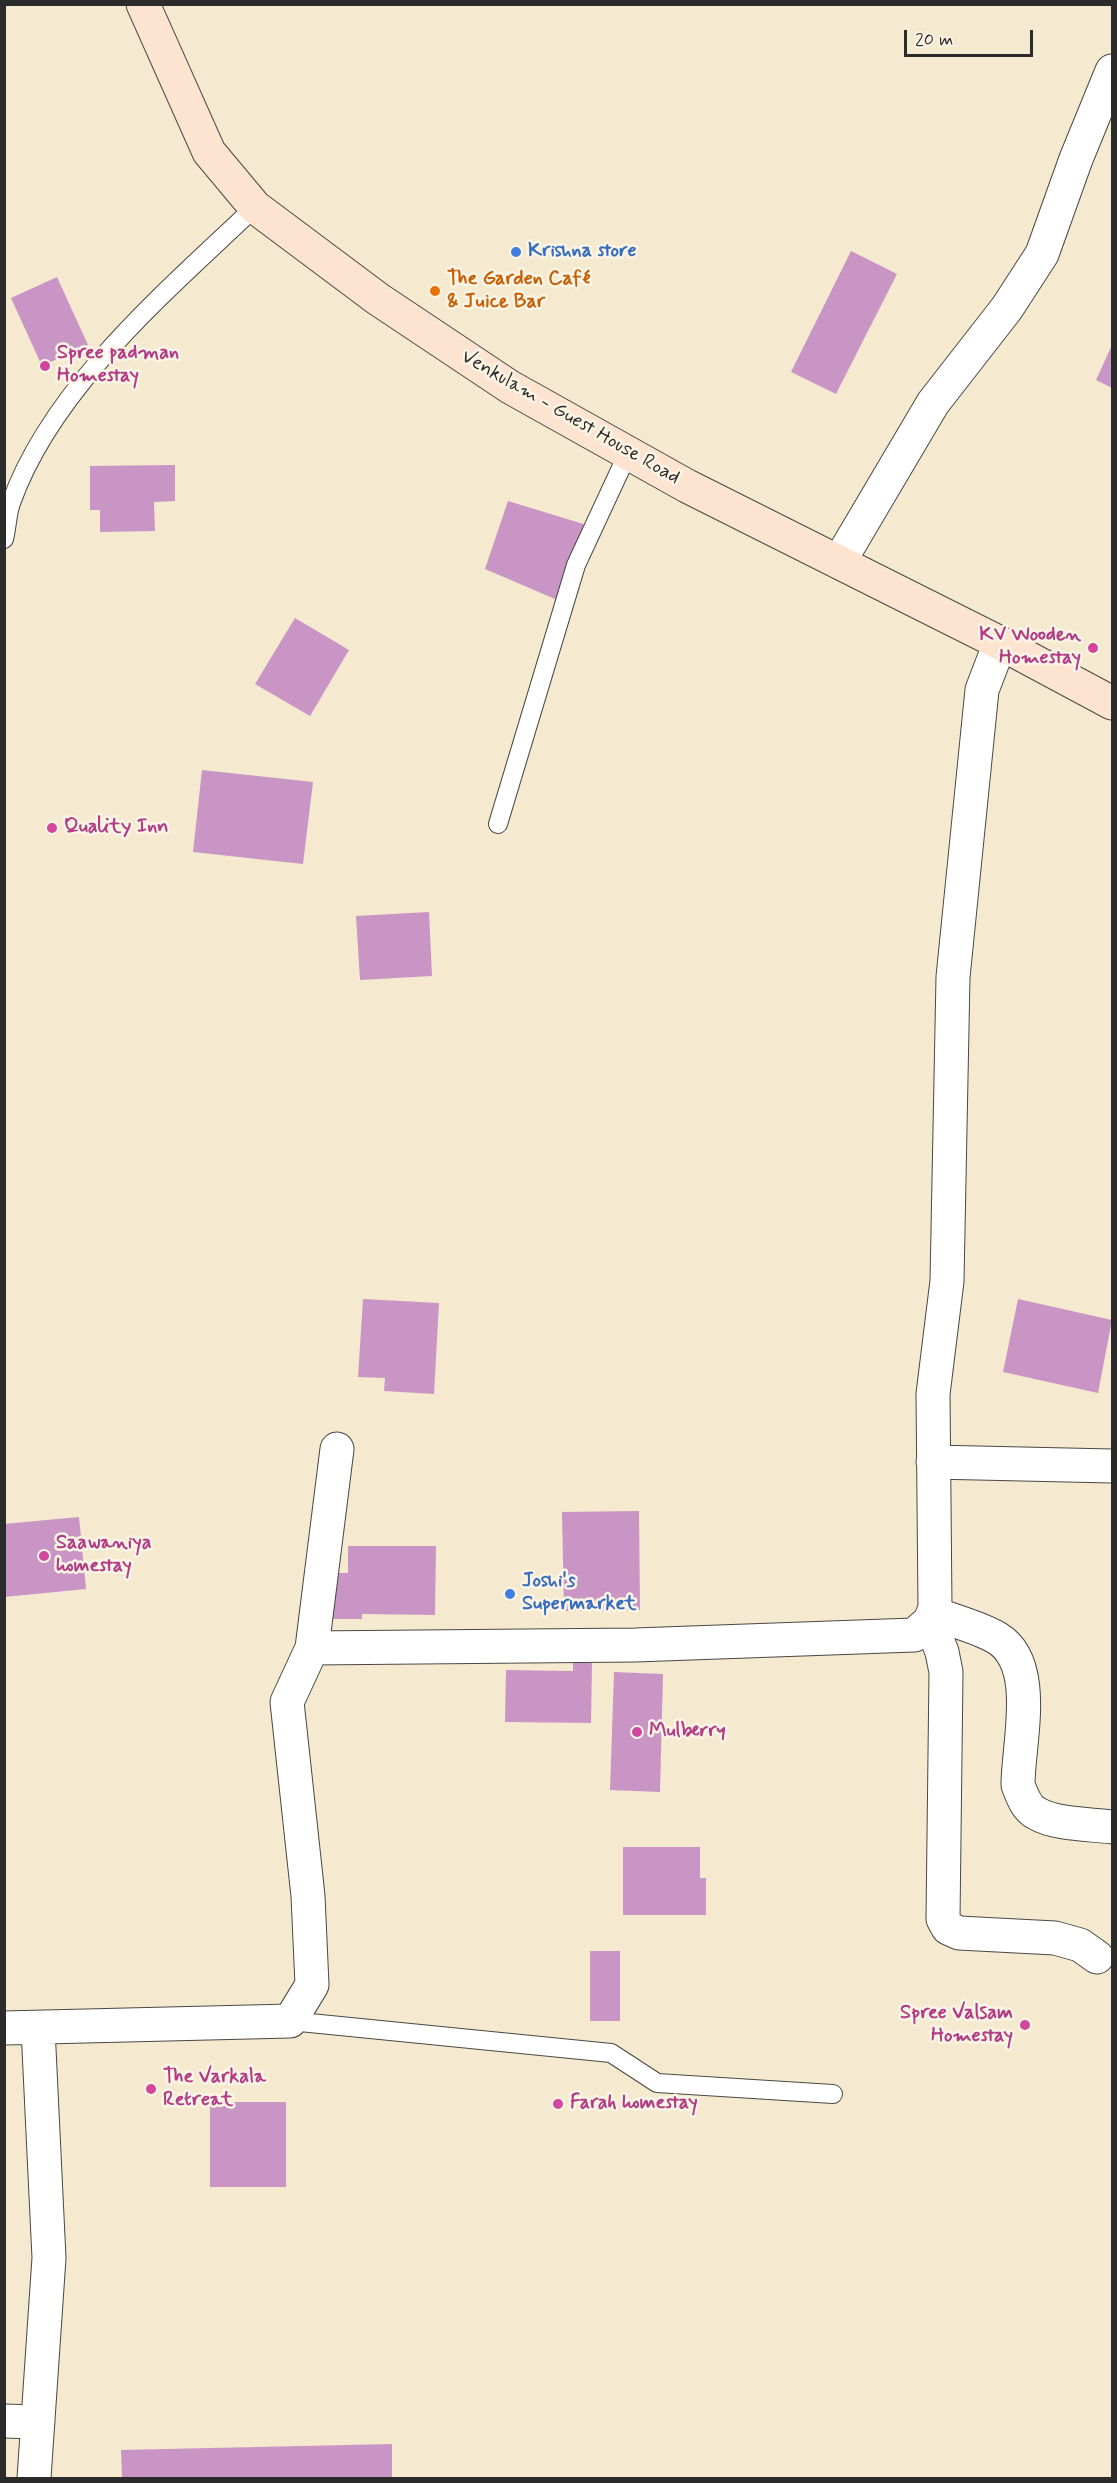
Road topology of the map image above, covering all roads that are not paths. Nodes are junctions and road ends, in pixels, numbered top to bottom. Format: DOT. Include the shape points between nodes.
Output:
graph roads {
  1 [pos="143,4"];
  2 [pos="1113,71"];
  3 [pos="255,207"];
  4 [pos="628,453"];
  5 [pos="4,539"];
  6 [pos="839,562"];
  7 [pos="1000,643"];
  8 [pos="1113,703"];
  9 [pos="498,824"];
  10 [pos="337,1449"];
  11 [pos="933,1462"];
  12 [pos="1113,1466"];
  13 [pos="931,1617"];
  14 [pos="312,1647"];
  15 [pos="1113,1827"];
  16 [pos="1097,1957"];
  17 [pos="290,2021"];
  18 [pos="4,2028"];
  19 [pos="38,2028"];
  20 [pos="833,2094"];
  21 [pos="4,2421"];
  22 [pos="38,2421"];
  23 [pos="34,2478"];
  1 -- 3 [label="main road, Venkulam - Guest House Road" via="209,152"];
  2 -- 6 [label="street" via="1042,254 1007,309 933,403"];
  3 -- 4 [label="main road, Venkulam - Guest House Road" via="378,299 510,387"];
  3 -- 5 [label="lane" via="141,314 76,389 38,444 11,505"];
  4 -- 6 [label="main road, Venkulam - Guest House Road"];
  4 -- 9 [label="lane" via="576,565"];
  6 -- 7 [label="main road, Venkulam - Guest House Road"];
  7 -- 8 [label="main road, Venkulam - Guest House Road"];
  7 -- 11 [label="street" via="982,690 953,976 947,1281 933,1394"];
  10 -- 14 [label="street"];
  11 -- 12 [label="street"];
  11 -- 13 [label="street"];
  13 -- 14 [label="street" via="914,1635 635,1645"];
  13 -- 15 [label="street" via="997,1638 1020,1665 1023,1689 1018,1785 1035,1813"];
  13 -- 16 [label="street" via="946,1672 943,1919 948,1928 959,1932 1055,1938 1080,1945"];
  14 -- 17 [label="street" via="287,1702 308,1896 312,1985"];
  17 -- 19 [label="street"];
  17 -- 20 [label="lane" via="611,2053 657,2083"];
  18 -- 19 [label="street"];
  19 -- 22 [label="street" via="49,2258"];
  21 -- 22 [label="street"];
  22 -- 23 [label="street"];
}
